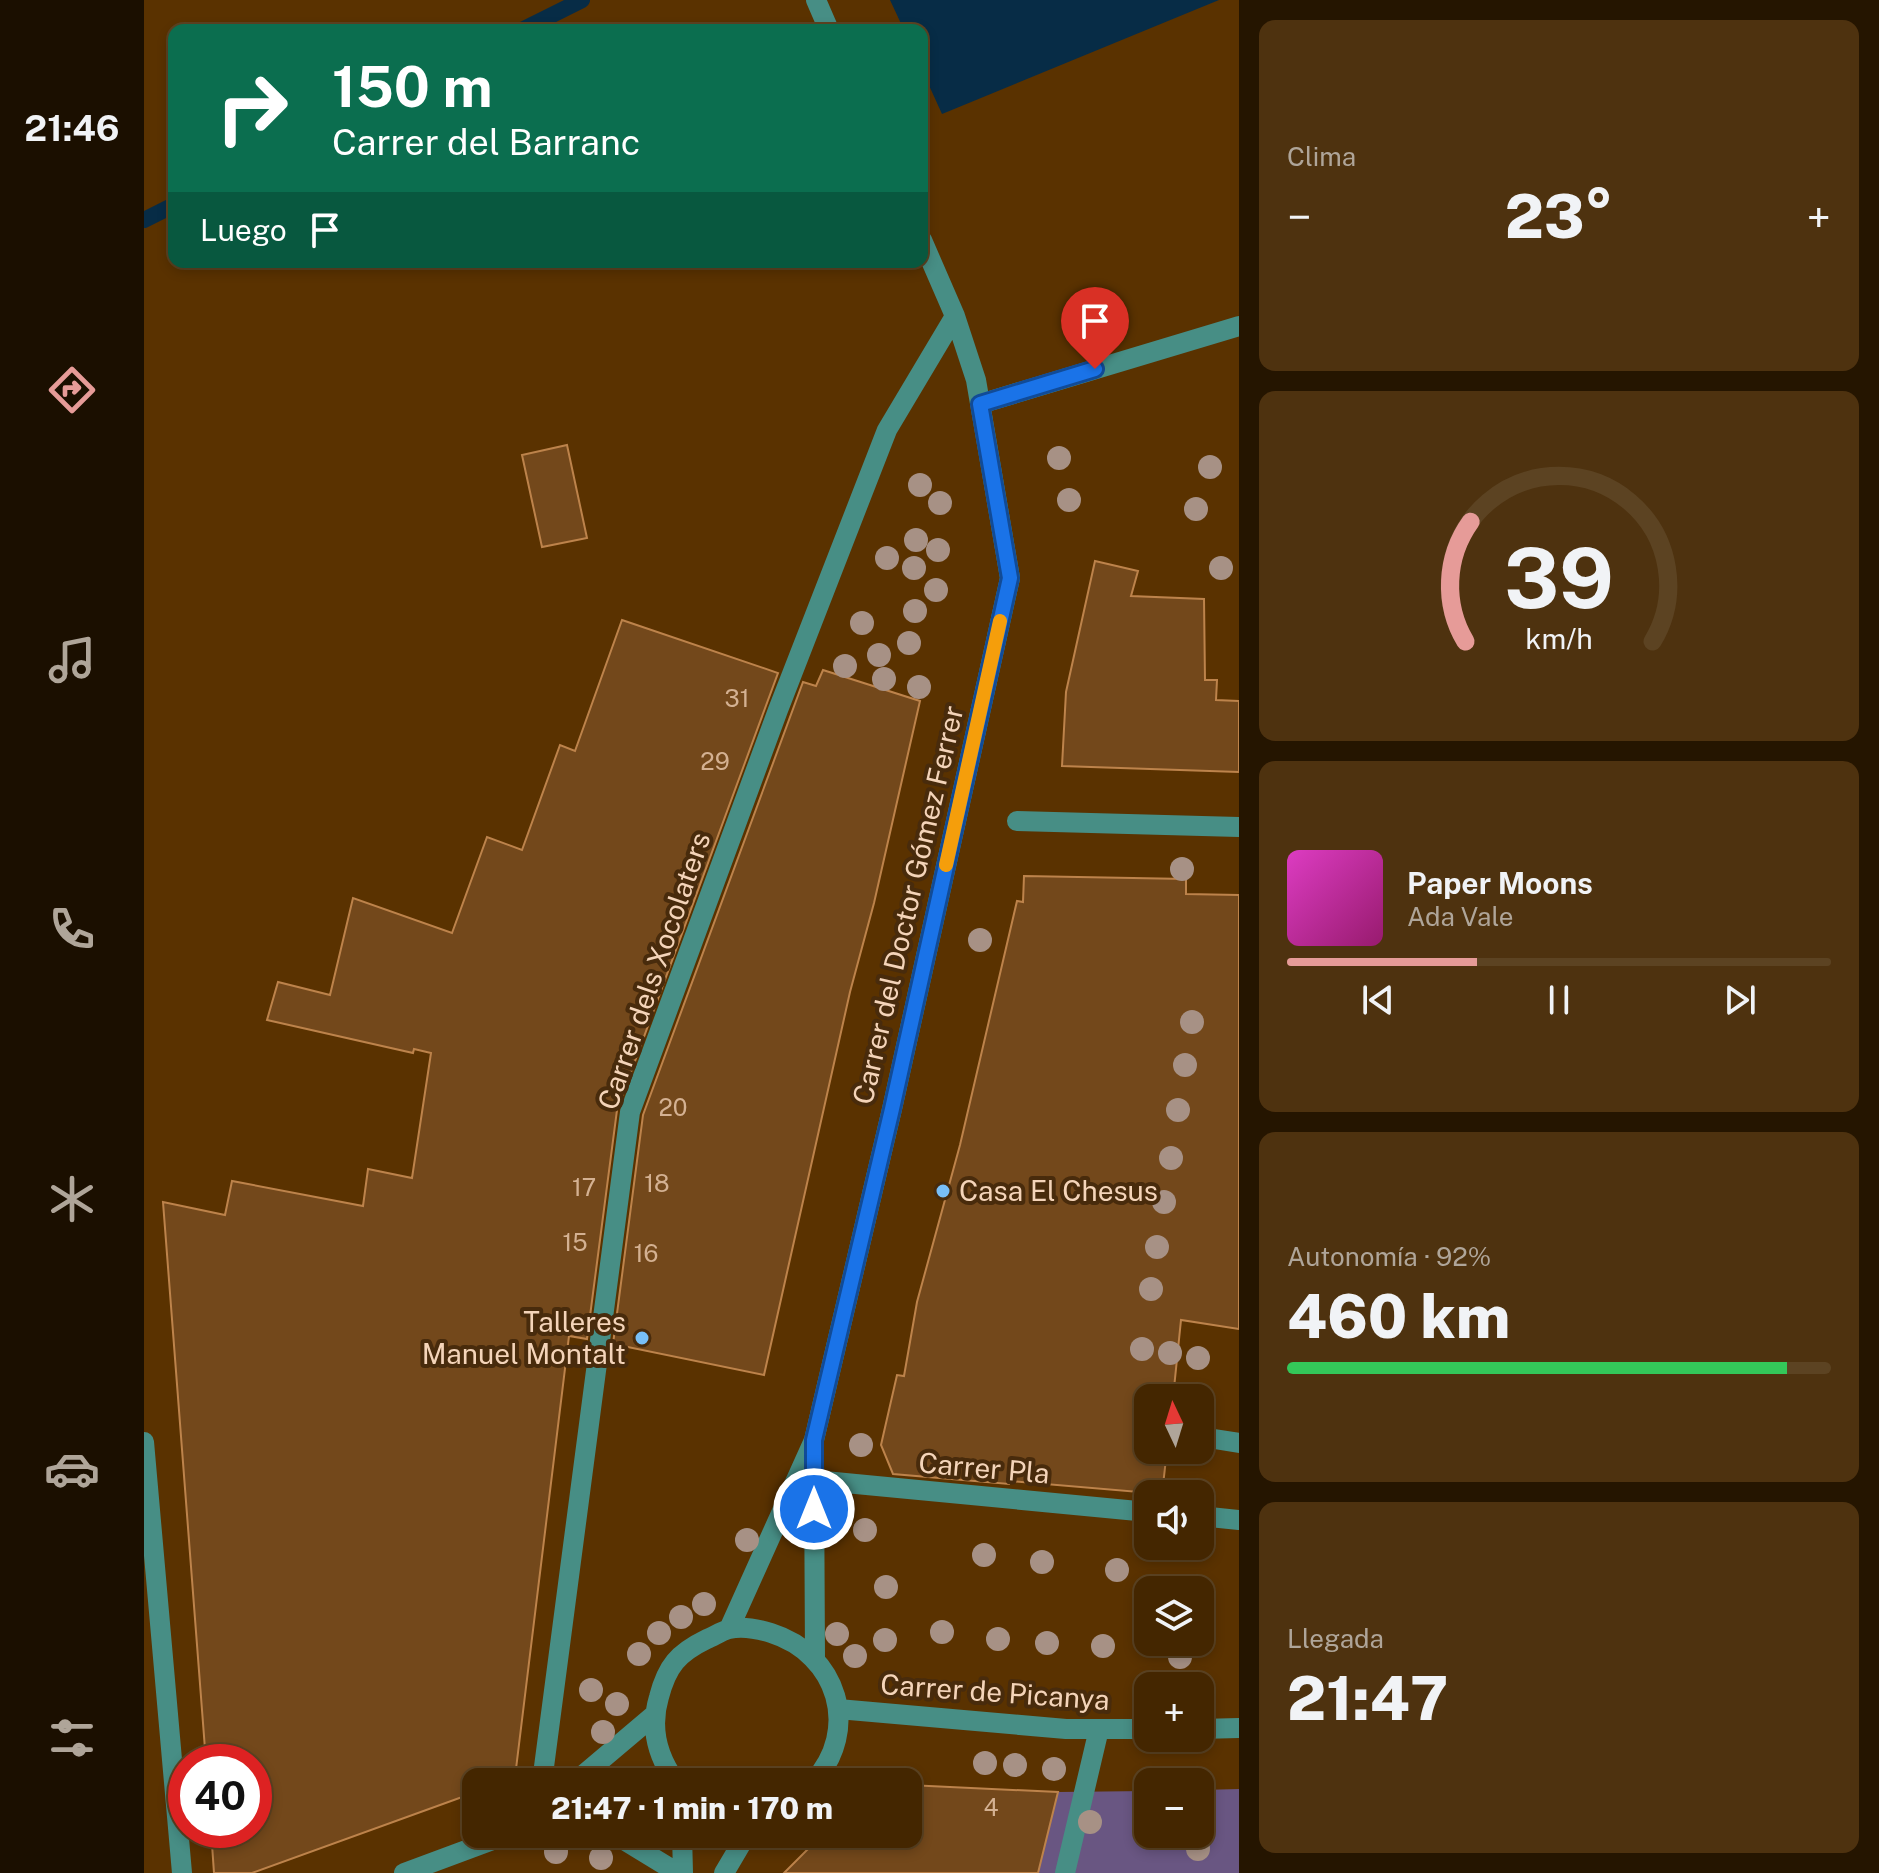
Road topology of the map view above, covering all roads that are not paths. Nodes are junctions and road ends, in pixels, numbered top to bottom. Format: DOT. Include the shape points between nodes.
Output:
graph roads {
  1 [pos="816,0"];
  2 [pos="826,24"];
  3 [pos="928,254"];
  4 [pos="952,308"];
  5 [pos="1239,326"];
  6 [pos="980,404"];
  7 [pos="1017,821"];
  8 [pos="1239,827"];
  9 [pos="1214,1439"];
  10 [pos="814,1440"];
  11 [pos="144,1442"];
  12 [pos="1239,1443"];
  13 [pos="814,1480"];
  14 [pos="1134,1511"];
  15 [pos="1214,1517"];
  16 [pos="1239,1520"];
  17 [pos="729,1629"];
  18 [pos="815,1658"];
  19 [pos="838,1709"];
  20 [pos="653,1716"];
  21 [pos="1239,1728"];
  22 [pos="1099,1729"];
  23 [pos="1134,1729"];
  24 [pos="1214,1729"];
  25 [pos="544,1768"];
  26 [pos="592,1768"];
  27 [pos="665,1768"];
  28 [pos="826,1768"];
  29 [pos="471,1848"];
  30 [pos="638,1848"];
  31 [pos="681,1848"];
  32 [pos="739,1848"];
  33 [pos="182,1873"];
  34 [pos="404,1873"];
  35 [pos="680,1873"];
  36 [pos="724,1873"];
  37 [pos="1065,1873"];
  1 -- 2 [label="street"];
  3 -- 4 [label="street, Carrer del Doctor Gómez Ferrer"];
  4 -- 6 [label="street, Carrer del Doctor Gómez Ferrer"];
  4 -- 25 [label="street, Carrer dels Xocolaters" via="887,430 630,1112"];
  5 -- 6 [label="street"];
  6 -- 10 [label="street, Carrer del Doctor Gómez Ferrer" via="1010,578"];
  7 -- 8 [label="street"];
  9 -- 12 [label="street"];
  10 -- 13 [label="street, Carrer del Doctor Gómez Ferrer"];
  10 -- 17 [label="street, Carrer del Doctor Gómez Ferrer"];
  11 -- 33 [label="street"];
  13 -- 14 [label="street, Carrer Pla"];
  13 -- 18 [label="street, Carrer del Doctor Gómez Ferrer"];
  15 -- 16 [label="street"];
  17 -- 18 [label="street" via="758,1629 789,1639"];
  17 -- 20 [label="street" via="686,1649 665,1674"];
  18 -- 19 [label="street" via="829,1678"];
  19 -- 22 [label="street, Carrer de Picanya"];
  19 -- 28 [label="street" via="838,1735"];
  20 -- 26 [label="street"];
  20 -- 27 [label="street"];
  21 -- 24 [label="street"];
  22 -- 23 [label="street, Carrer de Picanya"];
  22 -- 37 [label="street"];
  29 -- 34 [label="street"];
  30 -- 35 [label="street"];
  31 -- 35 [label="street"];
  32 -- 36 [label="street"];
}
